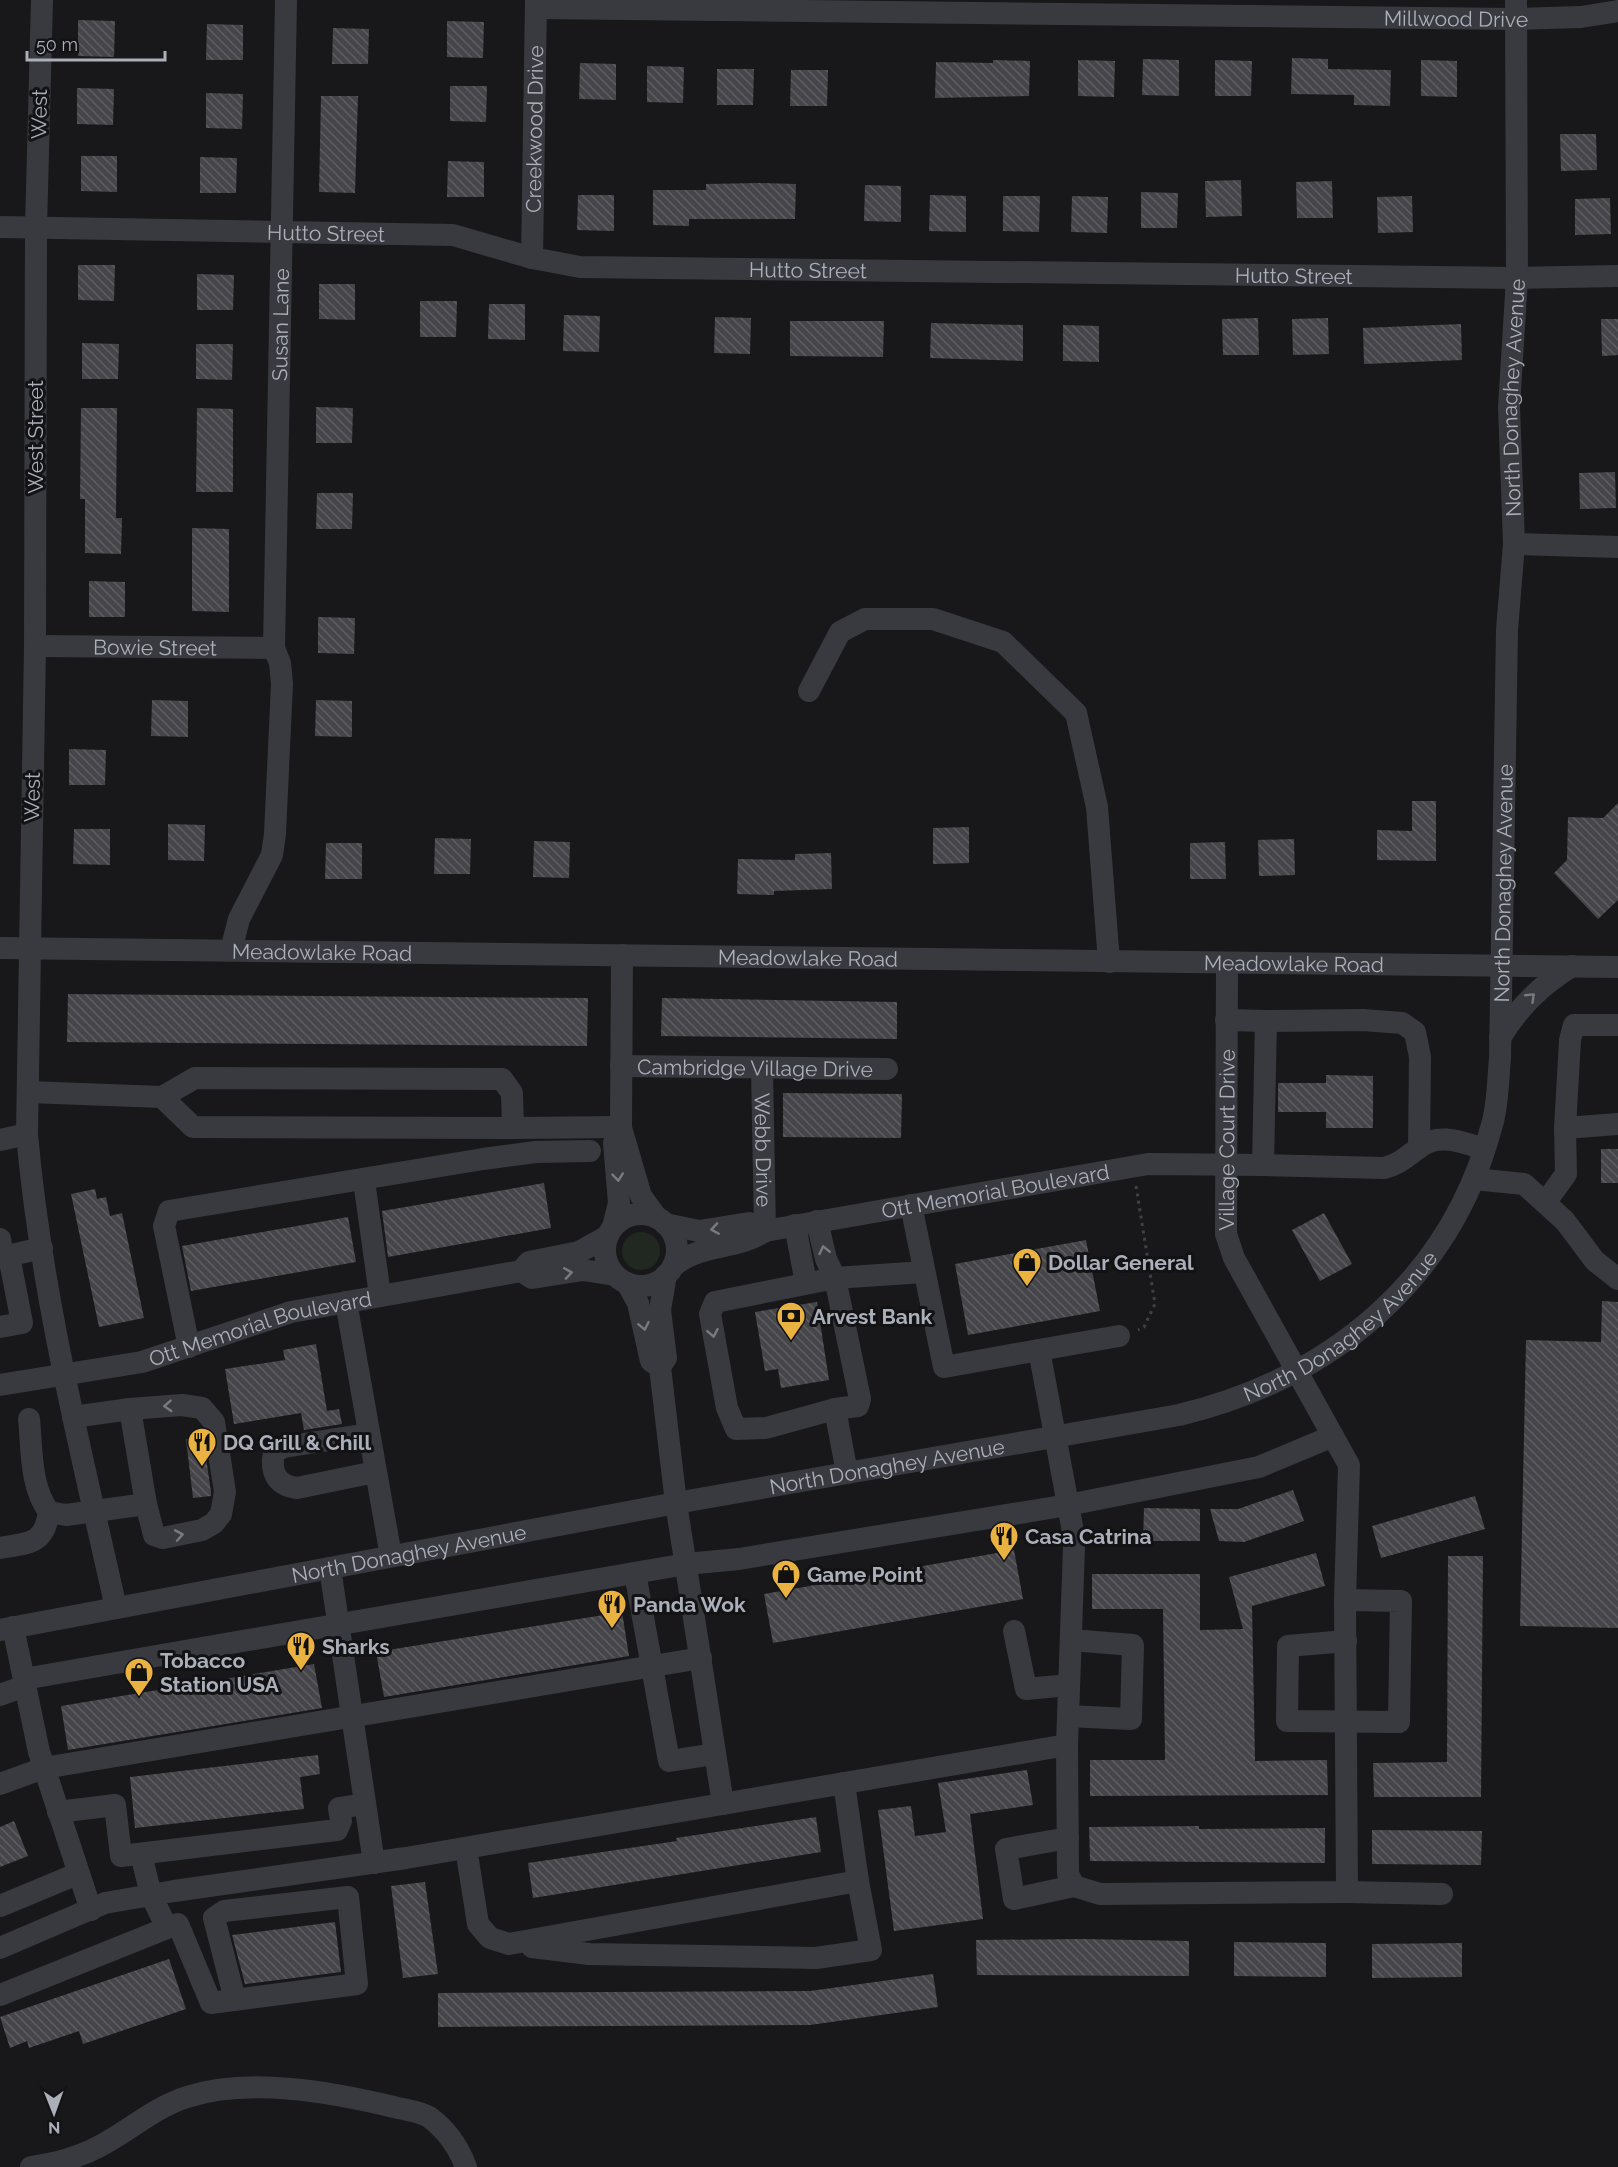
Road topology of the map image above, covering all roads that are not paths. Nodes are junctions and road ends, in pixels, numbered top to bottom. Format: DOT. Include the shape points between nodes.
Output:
graph roads {
  1 [pos="42,0"];
  2 [pos="286,0"];
  3 [pos="536,4"];
  4 [pos="876,5"];
  5 [pos="1145,8"];
  6 [pos="1515,10"];
  7 [pos="1618,11"];
  8 [pos="0,227"];
  9 [pos="36,228"];
  10 [pos="282,232"];
  11 [pos="532,258"];
  12 [pos="1618,276"];
  13 [pos="1517,278"];
  14 [pos="1514,544"];
  15 [pos="1618,547"];
  16 [pos="35,646"];
  17 [pos="274,648"];
  18 [pos="809,692"];
  19 [pos="0,948"];
  20 [pos="30,948"];
  21 [pos="231,950"];
  22 [pos="622,955"];
  23 [pos="1109,962"];
  24 [pos="1227,963"];
  25 [pos="1501,965"];
  26 [pos="1572,966"];
  27 [pos="1618,967"];
  28 [pos="1226,1020"];
  29 [pos="1266,1021"];
  30 [pos="1618,1025"];
  31 [pos="1500,1038"];
  32 [pos="621,1066"];
  33 [pos="762,1069"];
  34 [pos="887,1069"];
  35 [pos="28,1092"];
  36 [pos="162,1096"];
  37 [pos="1618,1125"];
  38 [pos="621,1127"];
  39 [pos="513,1128"];
  40 [pos="1565,1128"];
  41 [pos="27,1134"];
  42 [pos="0,1140"];
  43 [pos="1419,1148"];
  44 [pos="1484,1149"];
  45 [pos="590,1151"];
  46 [pos="1226,1163"];
  47 [pos="1263,1165"];
  48 [pos="1474,1179"];
  49 [pos="364,1181"];
  50 [pos="1545,1203"];
  51 [pos="910,1205"];
  52 [pos="661,1221"];
  53 [pos="806,1223"];
  54 [pos="765,1231"];
  55 [pos="610,1232"];
  56 [pos="2,1245"];
  57 [pos="42,1248"];
  58 [pos="670,1270"];
  59 [pos="521,1271"];
  60 [pos="924,1272"];
  61 [pos="835,1278"];
  62 [pos="621,1279"];
  63 [pos="1618,1279"];
  64 [pos="806,1283"];
  65 [pos="380,1295"];
  66 [pos="346,1302"];
  67 [pos="0,1327"];
  68 [pos="1119,1335"];
  69 [pos="189,1347"];
  70 [pos="1039,1350"];
  71 [pos="660,1367"];
  72 [pos="1297,1372"];
  73 [pos="64,1374"];
  74 [pos="0,1385"];
  75 [pos="130,1408"];
  76 [pos="835,1409"];
  77 [pos="73,1417"];
  78 [pos="29,1419"];
  79 [pos="368,1434"];
  80 [pos="1333,1436"];
  81 [pos="1055,1437"];
  82 [pos="375,1472"];
  83 [pos="848,1473"];
  84 [pos="676,1503"];
  85 [pos="146,1504"];
  86 [pos="1068,1505"];
  87 [pos="94,1511"];
  88 [pos="49,1512"];
  89 [pos="0,1548"];
  90 [pos="391,1556"];
  91 [pos="686,1564"];
  92 [pos="330,1568"];
  93 [pos="635,1573"];
  94 [pos="1345,1600"];
  95 [pos="116,1608"];
  96 [pos="338,1622"];
  97 [pos="6,1629"];
  98 [pos="1014,1631"];
  99 [pos="1071,1640"];
  100 [pos="1346,1641"];
  101 [pos="700,1658"];
  102 [pos="652,1666"];
  103 [pos="24,1682"];
  104 [pos="1069,1685"];
  105 [pos="0,1695"];
  106 [pos="352,1716"];
  107 [pos="1068,1716"];
  108 [pos="1347,1721"];
  109 [pos="1067,1745"];
  110 [pos="715,1754"];
  111 [pos="44,1768"];
  112 [pos="844,1783"];
  113 [pos="0,1784"];
  114 [pos="365,1804"];
  115 [pos="723,1804"];
  116 [pos="58,1812"];
  117 [pos="1068,1838"];
  118 [pos="466,1848"];
  119 [pos="141,1854"];
  120 [pos="374,1863"];
  121 [pos="320,1870"];
  122 [pos="77,1874"];
  123 [pos="858,1881"];
  124 [pos="218,1885"];
  125 [pos="1074,1886"];
  126 [pos="1347,1892"];
  127 [pos="1442,1894"];
  128 [pos="151,1895"];
  129 [pos="325,1900"];
  130 [pos="0,1906"];
  131 [pos="91,1910"];
  132 [pos="224,1911"];
  133 [pos="166,1928"];
  134 [pos="510,1944"];
  135 [pos="0,1948"];
  136 [pos="0,1995"];
  137 [pos="235,2000"];
  138 [pos="31,2167"];
  139 [pos="466,2167"];
  1 -- 9 [label="street, West"];
  2 -- 10 [label="street, Susan Lane"];
  3 -- 4 [label="street, Millwood Drive"];
  3 -- 11 [label="street, Creekwood Drive"];
  4 -- 5 [label="street, Millwood Drive"];
  5 -- 6 [label="street, Millwood Drive"];
  6 -- 7 [label="street, Millwood Drive" via="1581,17"];
  6 -- 13 [label="street, North Donaghey Avenue"];
  8 -- 9 [label="street, Hutto Street"];
  9 -- 10 [label="street, Hutto Street"];
  9 -- 16 [label="street, West Street"];
  10 -- 11 [label="street, Hutto Street" via="453,235"];
  10 -- 17 [label="street, Susan Lane"];
  11 -- 13 [label="street, Hutto Street" via="580,267"];
  12 -- 13 [label="street, Hutto Street"];
  13 -- 14 [label="street, North Donaghey Avenue" via="1509,407"];
  14 -- 15 [label="street"];
  14 -- 25 [label="street, North Donaghey Avenue" via="1507,630"];
  16 -- 17 [label="street, Bowie Street"];
  16 -- 20 [label="street, West"];
  17 -- 21 [label="street, Susan Lane" via="282,684 275,834 272,855 239,919"];
  18 -- 23 [label="street" via="840,632 865,620 933,619 1003,642 1076,712 1097,807"];
  19 -- 20 [label="street, Meadowlake Road"];
  20 -- 21 [label="street, Meadowlake Road"];
  20 -- 35 [label="street, West"];
  21 -- 22 [label="street, Meadowlake Road"];
  22 -- 23 [label="street, Meadowlake Road"];
  22 -- 32 [label="street"];
  23 -- 24 [label="street, Meadowlake Road"];
  24 -- 25 [label="street, Meadowlake Road"];
  24 -- 28 [label="street, Village Court Drive"];
  25 -- 26 [label="street, Meadowlake Road"];
  25 -- 31 [label="street, North Donaghey Avenue"];
  26 -- 27 [label="street, Meadowlake Road"];
  31 -- 26 [label="street, one-way" via="1532,996"];
  28 -- 29 [label="street"];
  28 -- 46 [label="street, Village Court Drive"];
  29 -- 43 [label="street" via="1364,1020 1402,1023 1415,1032 1420,1057"];
  29 -- 47 [label="street"];
  30 -- 40 [label="street" via="1574,1025"];
  31 -- 44 [label="street, North Donaghey Avenue" via="1493,1120"];
  32 -- 33 [label="street, Cambridge Village Drive"];
  32 -- 38 [label="street"];
  33 -- 34 [label="street, Cambridge Village Drive"];
  33 -- 54 [label="street, Webb Drive"];
  35 -- 36 [label="street"];
  35 -- 41 [label="street, West"];
  36 -- 39 [label="street" via="193,1127"];
  36 -- 39 [label="street" via="195,1078 502,1079 513,1093"];
  37 -- 40 [label="street"];
  38 -- 39 [label="street"];
  38 -- 52 [label="street" via="641,1196"];
  38 -- 55 [label="street, one-way" via="614,1143 619,1191"];
  40 -- 50 [label="street" via="1566,1174"];
  41 -- 42 [label="street"];
  41 -- 57 [label="street, West"];
  43 -- 44 [label="street, Ott Memorial Boulevard" via="1440,1139"];
  43 -- 47 [label="street, Ott Memorial Boulevard" via="1405,1160 1384,1168"];
  44 -- 48 [label="street, North Donaghey Avenue"];
  45 -- 49 [label="street" via="536,1152 483,1159"];
  46 -- 47 [label="street, Ott Memorial Boulevard"];
  46 -- 51 [label="street, Ott Memorial Boulevard" via="1132,1167"];
  46 -- 72 [label="street, Village Court Drive" via="1226,1233 1234,1258"];
  48 -- 50 [label="street" via="1524,1184"];
  48 -- 72 [label="street, North Donaghey Avenue" via="1452,1225 1420,1270 1385,1308 1337,1348"];
  49 -- 65 [label="street"];
  49 -- 69 [label="street" via="169,1211 164,1226"];
  50 -- 63 [label="street" via="1565,1221 1595,1261"];
  51 -- 53 [label="street, Ott Memorial Boulevard"];
  51 -- 60 [label="street"];
  54 -- 52 [label="street, Ott Memorial Boulevard, one-way" via="749,1223 699,1231"];
  52 -- 55 [label="street" via="633,1215"];
  52 -- 58 [label="street" via="675,1242"];
  53 -- 54 [label="street, Ott Memorial Boulevard"];
  61 -- 53 [label="street, one-way"];
  53 -- 64 [label="street"];
  54 -- 58 [label="street, Ott Memorial Boulevard" via="750,1241 693,1253"];
  55 -- 59 [label="street, Ott Memorial Boulevard" via="579,1252 529,1262"];
  55 -- 62 [label="street" via="605,1257"];
  56 -- 57 [label="street"];
  56 -- 67 [label="street" via="22,1323"];
  57 -- 73 [label="street, West"];
  58 -- 62 [label="street" via="645,1286"];
  58 -- 71 [label="street" via="660,1310 666,1358"];
  59 -- 62 [label="street, Ott Memorial Boulevard, one-way" via="532,1278 583,1270"];
  59 -- 65 [label="street, Ott Memorial Boulevard"];
  60 -- 61 [label="street"];
  60 -- 70 [label="street" via="944,1367"];
  61 -- 64 [label="street"];
  61 -- 76 [label="street" via="860,1399 858,1406"];
  62 -- 71 [label="street, one-way" via="638,1303 651,1360"];
  64 -- 76 [label="street, one-way" via="715,1302 710,1314 727,1408 736,1429 766,1428"];
  65 -- 66 [label="street, Ott Memorial Boulevard"];
  66 -- 69 [label="street, Ott Memorial Boulevard" via="291,1312"];
  66 -- 79 [label="street"];
  68 -- 70 [label="street"];
  69 -- 73 [label="street, Ott Memorial Boulevard" via="142,1362"];
  70 -- 81 [label="street"];
  71 -- 84 [label="street"];
  72 -- 80 [label="street, Village Court Drive"];
  72 -- 81 [label="street, North Donaghey Avenue" via="1223,1404"];
  73 -- 74 [label="street, Ott Memorial Boulevard"];
  73 -- 77 [label="street, West"];
  75 -- 77 [label="street"];
  75 -- 85 [label="street"];
  85 -- 75 [label="street, one-way" via="154,1534 163,1538 202,1530 214,1523 221,1514 225,1492 214,1422 202,1408"];
  76 -- 83 [label="street"];
  77 -- 87 [label="street, West"];
  78 -- 88 [label="street" via="39,1500"];
  79 -- 82 [label="street"];
  79 -- 82 [label="street" via="284,1447 274,1452 272,1463 275,1477 285,1486 297,1488"];
  80 -- 86 [label="street" via="1259,1467"];
  80 -- 94 [label="street, Village Court Drive" via="1349,1465"];
  81 -- 83 [label="street, North Donaghey Avenue"];
  81 -- 86 [label="street"];
  82 -- 90 [label="street"];
  83 -- 84 [label="street, North Donaghey Avenue"];
  84 -- 90 [label="street, North Donaghey Avenue"];
  84 -- 91 [label="street"];
  85 -- 87 [label="street"];
  86 -- 91 [label="street" via="739,1559"];
  86 -- 99 [label="street" via="1074,1547"];
  87 -- 88 [label="street" via="66,1515"];
  87 -- 95 [label="street, West"];
  88 -- 89 [label="street" via="46,1529 37,1540"];
  90 -- 92 [label="street, North Donaghey Avenue"];
  91 -- 93 [label="street"];
  91 -- 101 [label="street"];
  92 -- 95 [label="street, North Donaghey Avenue"];
  92 -- 96 [label="street"];
  93 -- 96 [label="street"];
  93 -- 102 [label="street"];
  94 -- 100 [label="street, Village Court Drive"];
  94 -- 108 [label="street" via="1401,1601 1399,1722"];
  95 -- 97 [label="street, North Donaghey Avenue"];
  96 -- 103 [label="street"];
  96 -- 106 [label="street"];
  97 -- 103 [label="street"];
  98 -- 104 [label="street" via="1026,1689"];
  99 -- 104 [label="street"];
  99 -- 107 [label="street" via="1133,1645 1131,1719"];
  100 -- 108 [label="street, Village Court Drive"];
  100 -- 108 [label="street" via="1288,1646 1287,1720"];
  101 -- 102 [label="street"];
  101 -- 110 [label="street"];
  102 -- 106 [label="street"];
  102 -- 110 [label="street" via="669,1761"];
  103 -- 105 [label="street"];
  103 -- 111 [label="street"];
  104 -- 107 [label="street"];
  106 -- 111 [label="street"];
  106 -- 114 [label="street"];
  107 -- 109 [label="street"];
  108 -- 126 [label="street, Village Court Drive"];
  109 -- 112 [label="street"];
  109 -- 117 [label="street"];
  110 -- 115 [label="street"];
  111 -- 113 [label="street"];
  111 -- 116 [label="street"];
  112 -- 115 [label="street"];
  112 -- 123 [label="street"];
  114 -- 119 [label="street" via="339,1808 337,1830"];
  114 -- 120 [label="street"];
  115 -- 118 [label="street"];
  116 -- 119 [label="street" via="115,1805 122,1856"];
  116 -- 122 [label="street"];
  117 -- 125 [label="street" via="1068,1874"];
  117 -- 125 [label="street" via="1006,1849 1014,1899"];
  118 -- 120 [label="street"];
  118 -- 134 [label="street" via="478,1924 489,1938"];
  119 -- 128 [label="street"];
  120 -- 121 [label="street"];
  121 -- 124 [label="street"];
  121 -- 129 [label="street"];
  122 -- 130 [label="street"];
  122 -- 131 [label="street"];
  123 -- 134 [label="street"];
  123 -- 134 [label="street" via="871,1950 804,1958 589,1954"];
  124 -- 128 [label="street"];
  124 -- 132 [label="street"];
  125 -- 126 [label="street" via="1100,1894"];
  126 -- 127 [label="street"];
  128 -- 131 [label="street"];
  128 -- 133 [label="street"];
  129 -- 132 [label="street"];
  129 -- 137 [label="street" via="348,1897 357,1984"];
  131 -- 135 [label="street"];
  132 -- 137 [label="street" via="214,1918"];
  133 -- 136 [label="street"];
  133 -- 137 [label="street" via="177,1924 211,2003"];
  138 -- 139 [label="street" via="70,2160 186,2097 236,2089 313,2091 426,2115 444,2129"];
}
